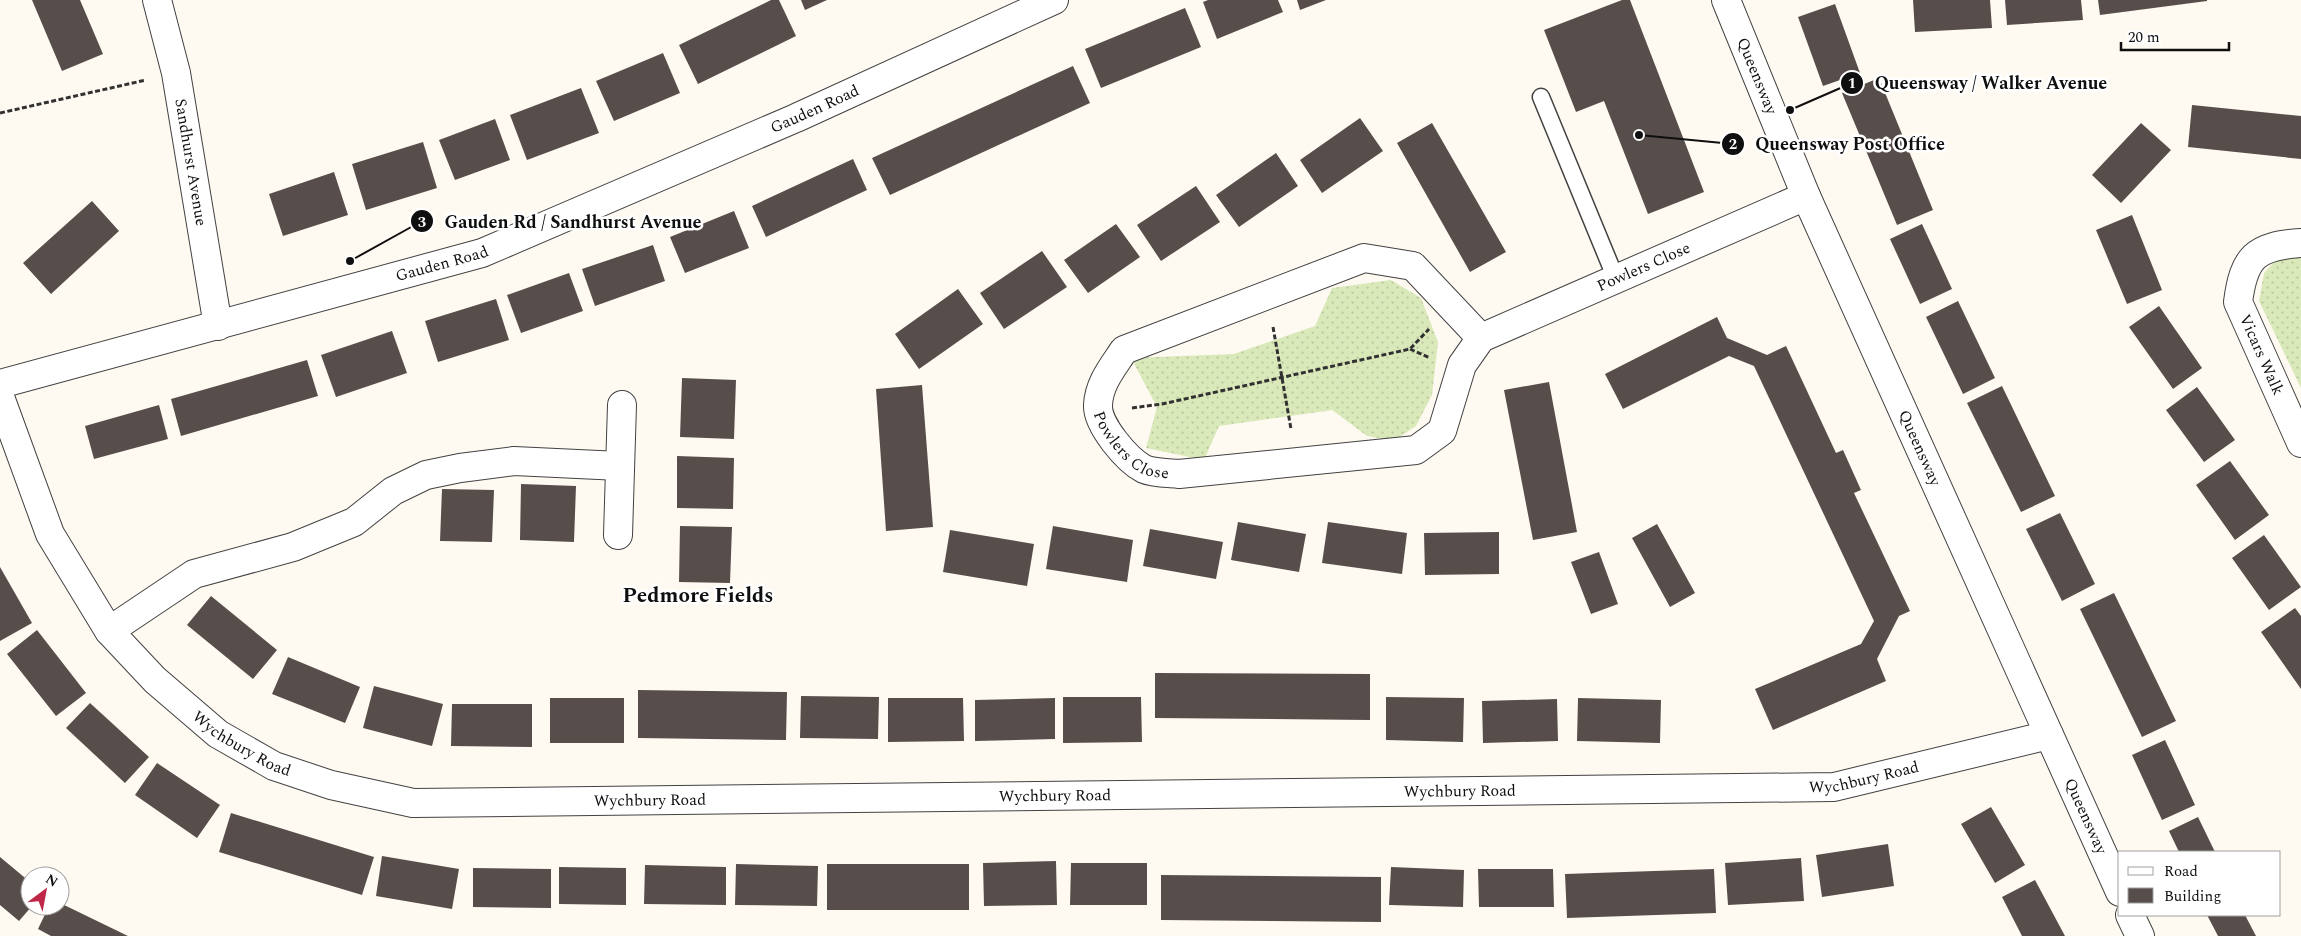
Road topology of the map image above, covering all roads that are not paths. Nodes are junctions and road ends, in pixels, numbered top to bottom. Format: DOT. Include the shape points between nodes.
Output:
graph roads {
  1 [pos="158,0"];
  2 [pos="1054,0"];
  3 [pos="1726,0"];
  4 [pos="1541,97"];
  5 [pos="1806,196"];
  6 [pos="2301,243"];
  7 [pos="1616,279"];
  8 [pos="218,326"];
  9 [pos="1481,338"];
  10 [pos="0,384"];
  11 [pos="0,397"];
  12 [pos="622,405"];
  13 [pos="2301,443"];
  14 [pos="620,466"];
  15 [pos="618,535"];
  16 [pos="108,631"];
  17 [pos="2049,735"];
  18 [pos="2118,888"];
  19 [pos="2130,916"];
  20 [pos="2140,936"];
  1 -- 8 [label="street, Sandhurst Avenue" via="176,74"];
  2 -- 8 [label="street, Gauden Road" via="796,118 482,253"];
  3 -- 5 [label="street, Queensway"];
  4 -- 7 [label="lane"];
  5 -- 7 [label="street, Powlers Close"];
  5 -- 17 [label="street, Queensway"];
  6 -- 13 [label="street, Vicars Walk" via="2279,244 2253,257 2241,277 2238,302"];
  7 -- 9 [label="street, Powlers Close"];
  8 -- 10 [label="street, Gauden Road"];
  9 -- 9 [label="street, Powlers Close" via="1462,365 1442,431 1416,450 1179,474 1145,469 1122,450 1107,431 1098,406 1104,380 1124,350 1364,258 1413,266"];
  11 -- 16 [label="street, Wychbury Road" via="50,534"];
  12 -- 14 [label="street"];
  14 -- 15 [label="street"];
  14 -- 16 [label="street" via="514,461 426,475 393,491 354,522 293,546 194,574"];
  16 -- 17 [label="street, Wychbury Road" via="155,680 218,734 274,766 331,785 413,804 1834,788"];
  17 -- 18 [label="street, Queensway"];
  19 -- 20 [label="street"];
}
